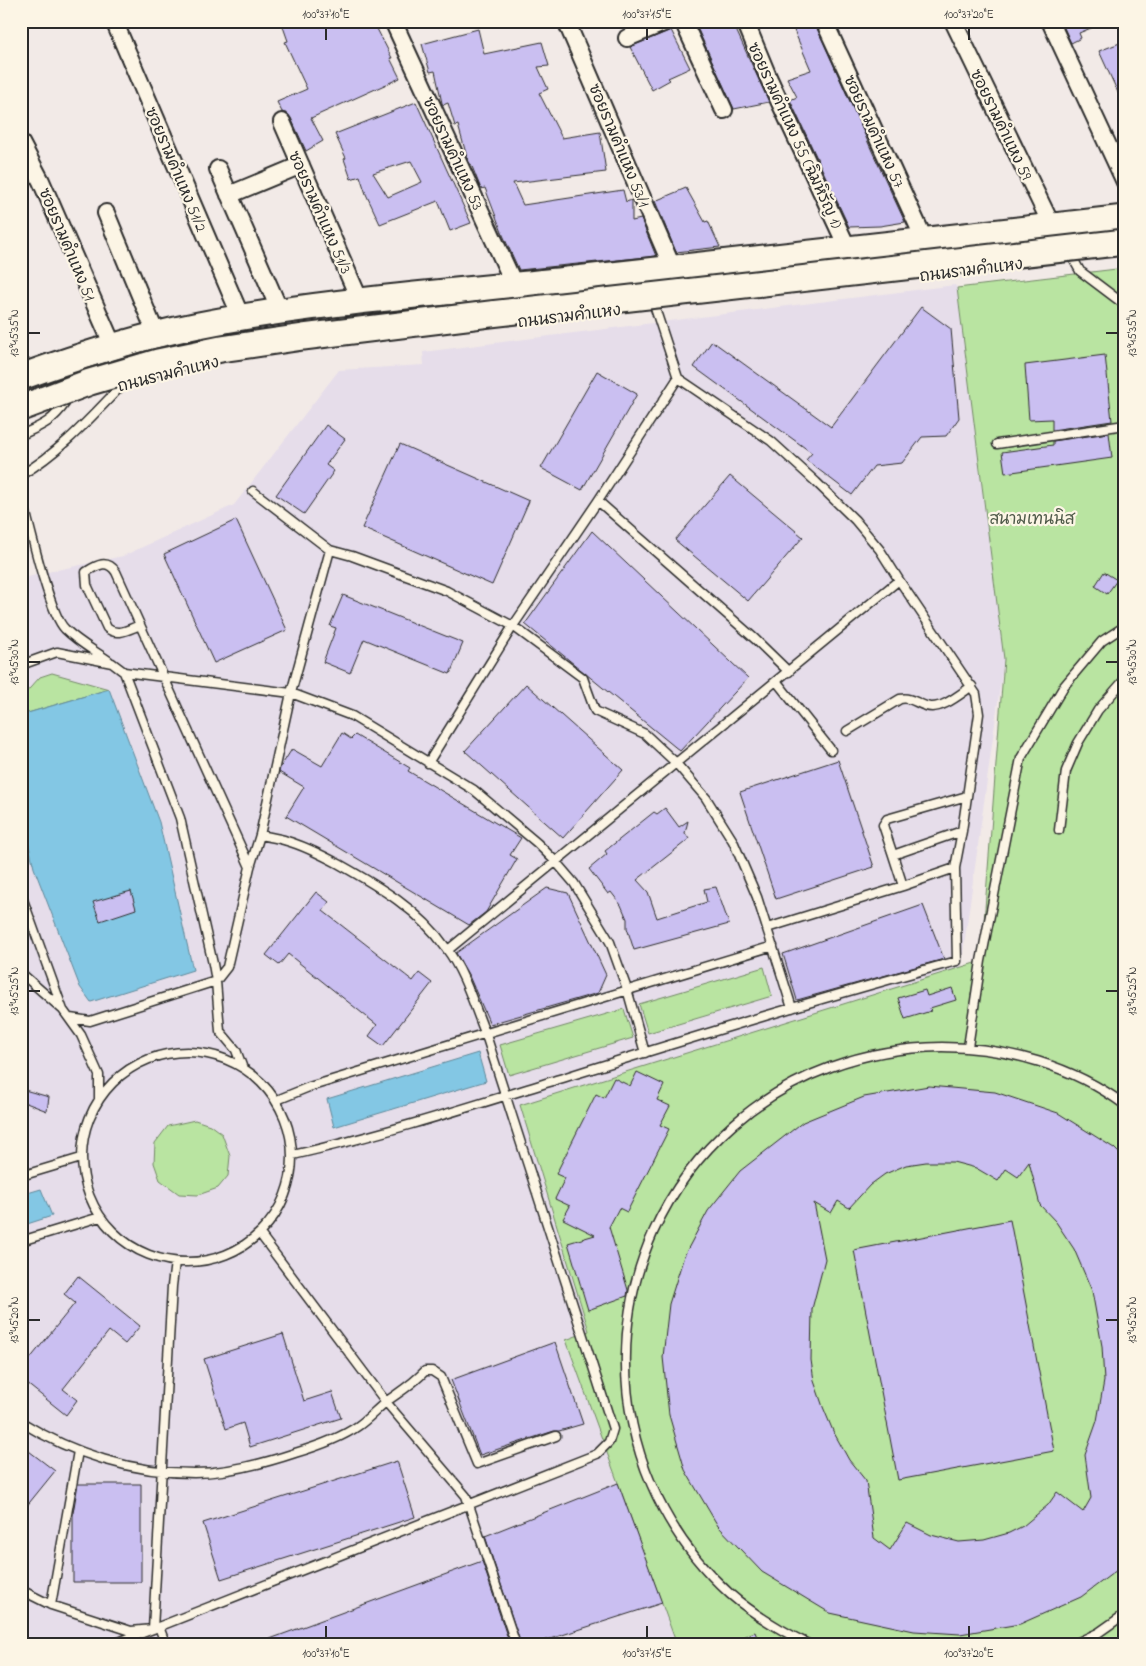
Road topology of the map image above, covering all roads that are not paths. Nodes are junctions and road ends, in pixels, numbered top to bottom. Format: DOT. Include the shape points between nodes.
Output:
graph roads {
  1 [pos="114,21"];
  2 [pos="393,21"];
  3 [pos="566,21"];
  4 [pos="668,21"];
  5 [pos="682,21"];
  6 [pos="745,21"];
  7 [pos="824,21"];
  8 [pos="953,21"];
  9 [pos="1050,21"];
  10 [pos="627,38"];
  11 [pos="724,110"];
  12 [pos="282,122"];
  13 [pos="21,142"];
  14 [pos="300,166"];
  15 [pos="218,169"];
  16 [pos="1125,182"];
  17 [pos="229,195"];
  18 [pos="106,213"];
  19 [pos="1125,218"];
  20 [pos="1052,226"];
  21 [pos="1125,227"];
  22 [pos="925,241"];
  23 [pos="1125,242"];
  24 [pos="848,249"];
  25 [pos="1125,251"];
  26 [pos="1072,257"];
  27 [pos="674,269"];
  28 [pos="514,286"];
  29 [pos="422,295"];
  30 [pos="386,298"];
  31 [pos="360,301"];
  32 [pos="654,305"];
  33 [pos="1125,305"];
  34 [pos="312,307"];
  35 [pos="276,312"];
  36 [pos="240,317"];
  37 [pos="428,332"];
  38 [pos="156,334"];
  39 [pos="392,336"];
  40 [pos="321,344"];
  41 [pos="113,346"];
  42 [pos="280,350"];
  43 [pos="21,377"];
  44 [pos="678,378"];
  45 [pos="125,382"];
  46 [pos="21,392"];
  47 [pos="66,402"];
  48 [pos="21,408"];
  49 [pos="21,420"];
  50 [pos="1125,425"];
  51 [pos="21,435"];
  52 [pos="997,444"];
  53 [pos="21,475"];
  54 [pos="253,492"];
  55 [pos="21,494"];
  56 [pos="598,501"];
  57 [pos="330,550"];
  58 [pos="899,580"];
  59 [pos="140,625"];
  60 [pos="513,626"];
  61 [pos="1125,626"];
  62 [pos="112,663"];
  63 [pos="21,665"];
  64 [pos="124,672"];
  65 [pos="788,672"];
  66 [pos="163,677"];
  67 [pos="1125,679"];
  68 [pos="777,682"];
  69 [pos="972,686"];
  70 [pos="291,693"];
  71 [pos="847,731"];
  72 [pos="831,750"];
  73 [pos="675,762"];
  74 [pos="428,763"];
  75 [pos="967,796"];
  76 [pos="1059,830"];
  77 [pos="962,831"];
  78 [pos="260,835"];
  79 [pos="893,854"];
  80 [pos="556,862"];
  81 [pos="250,867"];
  82 [pos="955,868"];
  83 [pos="903,886"];
  84 [pos="21,894"];
  85 [pos="767,928"];
  86 [pos="773,946"];
  87 [pos="448,950"];
  88 [pos="21,973"];
  89 [pos="216,981"];
  90 [pos="627,989"];
  91 [pos="792,1008"];
  92 [pos="63,1010"];
  93 [pos="70,1018"];
  94 [pos="486,1035"];
  95 [pos="968,1047"];
  96 [pos="645,1053"];
  97 [pos="242,1066"];
  98 [pos="504,1096"];
  99 [pos="99,1099"];
  100 [pos="277,1100"];
  101 [pos="1125,1106"];
  102 [pos="293,1155"];
  103 [pos="81,1158"];
  104 [pos="21,1176"];
  105 [pos="100,1217"];
  106 [pos="260,1234"];
  107 [pos="21,1241"];
  108 [pos="174,1262"];
  109 [pos="386,1402"];
  110 [pos="21,1422"];
  111 [pos="556,1436"];
  112 [pos="78,1451"];
  113 [pos="161,1471"];
  114 [pos="469,1505"];
  115 [pos="21,1590"];
  116 [pos="51,1605"];
  117 [pos="1125,1614"];
  118 [pos="156,1628"];
  119 [pos="111,1645"];
  120 [pos="166,1645"];
  121 [pos="516,1645"];
  122 [pos="810,1645"];
  123 [pos="1072,1645"];
  1 -- 36 [label="street, ซอยรามคำแหง 51/2"];
  2 -- 28 [label="street, ซอยรามคำแหง 53"];
  3 -- 27 [label="street, ซอยรามคำแหง 53/1"];
  4 -- 10 [label="street"];
  5 -- 11 [label="street"];
  6 -- 24 [label="street, ซอยรามคำแหง 55 (ฉิมหิรัญ 1)"];
  7 -- 22 [label="street, ซอยรามคำแหง 57"];
  8 -- 20 [label="street, ซอยรามคำแหง 59"];
  9 -- 16 [label="street"];
  12 -- 14 [label="street, ซอยรามคำแหง 51/3"];
  13 -- 41 [label="street, ซอยรามคำแหง 51"];
  14 -- 17 [label="street"];
  14 -- 31 [label="street, ซอยรามคำแหง 51/3"];
  15 -- 17 [label="street"];
  17 -- 35 [label="street"];
  18 -- 38 [label="street"];
  19 -- 20 [label="main road, ถนนรามคำแหง"];
  20 -- 22 [label="main road, ถนนรามคำแหง"];
  21 -- 46 [label="main road, ถนนรามคำแหง" via="295,321 154,348 85,368"];
  22 -- 24 [label="main road, ถนนรามคำแหง"];
  23 -- 48 [label="main road, ถนนรามคำแหง, bridge" via="303,336 158,362 90,382"];
  24 -- 27 [label="main road, ถนนรามคำแหง"];
  25 -- 26 [label="main road, ถนนรามคำแหง"];
  26 -- 32 [label="main road, ถนนรามคำแหง"];
  26 -- 33 [label="lane" via="1080,271"];
  27 -- 28 [label="main road, ถนนรามคำแหง"];
  28 -- 29 [label="main road, ถนนรามคำแหง"];
  29 -- 30 [label="main road, ถนนรามคำแหง"];
  29 -- 37 [label="main road"];
  30 -- 31 [label="main road, ถนนรามคำแหง"];
  30 -- 39 [label="main road"];
  31 -- 34 [label="main road, ถนนรามคำแหง"];
  32 -- 37 [label="main road, ถนนรามคำแหง"];
  32 -- 44 [label="lane"];
  34 -- 35 [label="main road, ถนนรามคำแหง"];
  34 -- 40 [label="main road"];
  35 -- 36 [label="main road, ถนนรามคำแหง"];
  35 -- 42 [label="main road"];
  36 -- 38 [label="main road, ถนนรามคำแหง"];
  37 -- 39 [label="main road, ถนนรามคำแหง"];
  38 -- 41 [label="main road, ถนนรามคำแหง"];
  39 -- 40 [label="main road, ถนนรามคำแหง"];
  40 -- 42 [label="main road, ถนนรามคำแหง"];
  41 -- 43 [label="main road, ถนนรามคำแหง"];
  42 -- 45 [label="main road, ถนนรามคำแหง" via="175,368"];
  44 -- 56 [label="lane"];
  44 -- 58 [label="lane" via="771,442 816,482 855,520"];
  45 -- 47 [label="main road, ถนนรามคำแหง"];
  45 -- 53 [label="lane" via="64,444"];
  47 -- 49 [label="main road, ถนนรามคำแหง"];
  47 -- 51 [label="lane" via="49,422"];
  50 -- 52 [label="lane"];
  54 -- 57 [label="lane"];
  55 -- 62 [label="lane" via="59,620 64,629"];
  56 -- 60 [label="lane"];
  56 -- 65 [label="lane"];
  57 -- 60 [label="lane" via="447,591"];
  57 -- 70 [label="lane"];
  58 -- 65 [label="lane"];
  58 -- 69 [label="lane"];
  59 -- 59 [label="lane" via="120,632 107,628 86,585 86,572 99,564 114,568"];
  59 -- 66 [label="lane"];
  60 -- 73 [label="lane" via="583,678 595,711 645,734"];
  60 -- 74 [label="lane"];
  61 -- 95 [label="lane" via="1102,641 1064,686 1021,758 981,961"];
  62 -- 63 [label="lane" via="57,652"];
  62 -- 64 [label="lane"];
  64 -- 66 [label="lane"];
  64 -- 89 [label="lane" via="180,818"];
  65 -- 68 [label="lane"];
  66 -- 70 [label="lane"];
  66 -- 81 [label="lane"];
  67 -- 76 [label="lane" via="1098,710 1078,743 1066,771"];
  68 -- 72 [label="lane"];
  68 -- 73 [label="lane"];
  69 -- 71 [label="lane" via="935,706 926,706 909,698 900,699"];
  69 -- 75 [label="lane" via="979,714"];
  70 -- 74 [label="lane" via="352,716"];
  70 -- 78 [label="lane"];
  73 -- 80 [label="lane"];
  73 -- 85 [label="lane" via="706,798 733,841"];
  74 -- 80 [label="lane" via="474,790"];
  75 -- 77 [label="lane"];
  75 -- 79 [label="lane" via="884,821 883,829"];
  77 -- 79 [label="lane"];
  77 -- 82 [label="lane"];
  78 -- 81 [label="lane"];
  78 -- 87 [label="lane" via="314,851 369,881 417,915"];
  79 -- 83 [label="lane"];
  80 -- 87 [label="lane"];
  80 -- 90 [label="lane" via="574,883 610,942"];
  81 -- 89 [label="lane" via="227,967"];
  82 -- 83 [label="lane"];
  82 -- 91 [label="lane" via="957,961"];
  83 -- 85 [label="lane"];
  84 -- 92 [label="lane"];
  85 -- 86 [label="lane"];
  86 -- 90 [label="lane"];
  86 -- 91 [label="lane"];
  87 -- 94 [label="lane" via="466,983"];
  88 -- 92 [label="lane"];
  89 -- 93 [label="lane" via="90,1021"];
  89 -- 97 [label="lane" via="220,1031 236,1050"];
  90 -- 94 [label="lane"];
  90 -- 96 [label="lane"];
  91 -- 96 [label="lane"];
  92 -- 93 [label="lane"];
  93 -- 99 [label="lane" via="99,1075"];
  94 -- 98 [label="lane"];
  94 -- 100 [label="lane" via="309,1087"];
  95 -- 101 [label="lane" via="1046,1064 1083,1080"];
  95 -- 122 [label="lane" via="912,1048 856,1058 804,1078 755,1106 713,1143 678,1186 651,1236 633,1289 625,1344 627,1400 640,1455 661,1507 692,1554 730,1594 776,1628"];
  96 -- 98 [label="lane"];
  97 -- 99 [label="lane" via="219,1056 189,1051 159,1055 132,1067"];
  97 -- 100 [label="lane"];
  98 -- 102 [label="lane"];
  98 -- 114 [label="lane" via="612,1429 609,1442 598,1454"];
  99 -- 103 [label="lane" via="84,1132"];
  100 -- 102 [label="lane" via="289,1126"];
  102 -- 106 [label="lane" via="290,1184 278,1211"];
  103 -- 104 [label="lane"];
  103 -- 105 [label="lane" via="86,1189"];
  105 -- 107 [label="lane"];
  105 -- 108 [label="lane" via="120,1239 146,1254"];
  106 -- 108 [label="lane" via="234,1251 205,1261"];
  106 -- 109 [label="lane"];
  108 -- 113 [label="lane"];
  109 -- 111 [label="lane" via="411,1386 425,1371 438,1374 477,1464"];
  109 -- 113 [label="lane" via="357,1427 308,1449 268,1462 196,1473"];
  109 -- 114 [label="lane" via="466,1496"];
  110 -- 112 [label="lane"];
  112 -- 113 [label="lane" via="104,1460"];
  112 -- 116 [label="lane"];
  113 -- 118 [label="lane"];
  114 -- 118 [label="lane"];
  114 -- 121 [label="lane"];
  115 -- 116 [label="lane"];
  116 -- 118 [label="lane" via="130,1631"];
  117 -- 123 [label="lane" via="1098,1633"];
  118 -- 119 [label="lane"];
  118 -- 120 [label="lane"];
}
